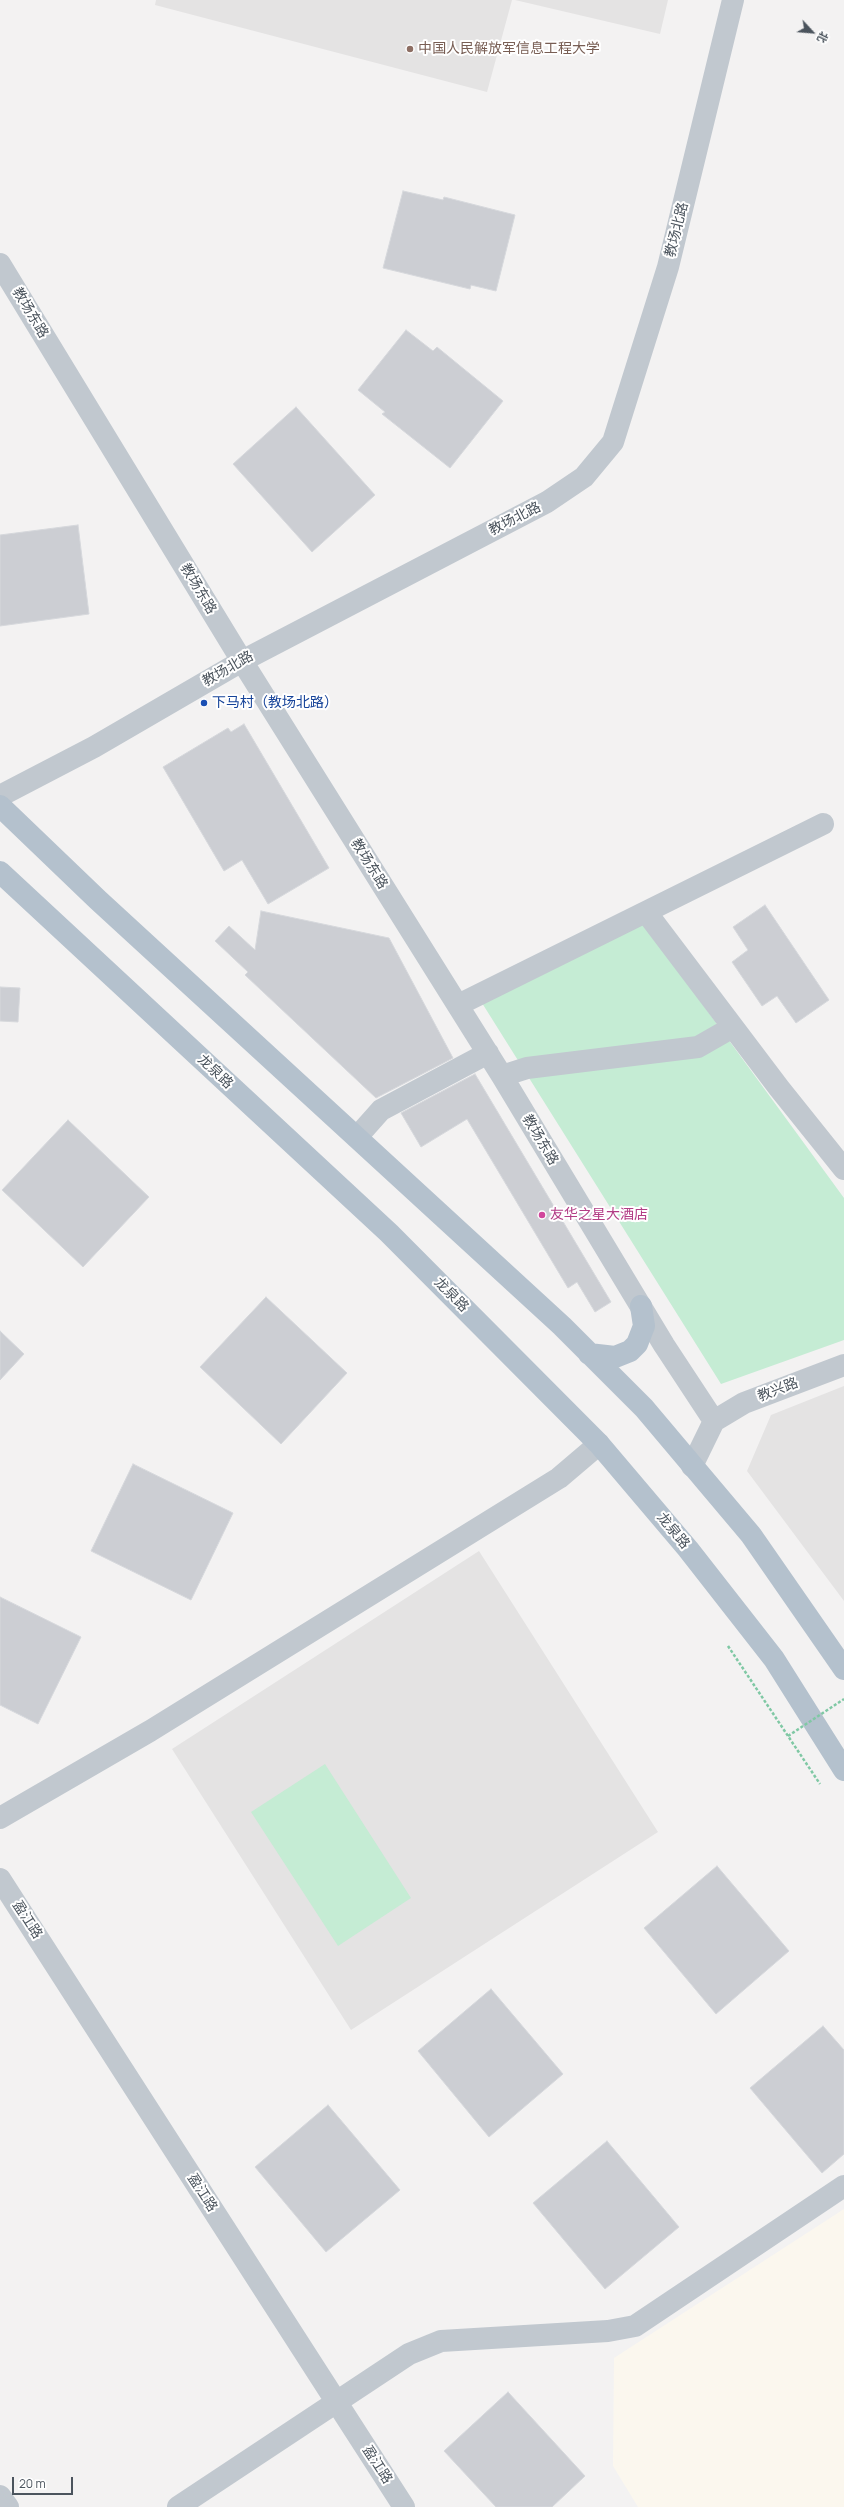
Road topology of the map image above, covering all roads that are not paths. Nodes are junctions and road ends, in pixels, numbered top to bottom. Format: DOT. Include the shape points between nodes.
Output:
graph roads {
  1 [pos="733,0"];
  2 [pos="0,264"];
  3 [pos="242,661"];
  4 [pos="0,796"];
  5 [pos="0,806"];
  6 [pos="823,824"];
  7 [pos="0,872"];
  8 [pos="646,912"];
  9 [pos="458,1006"];
  10 [pos="733,1027"];
  11 [pos="488,1053"];
  12 [pos="502,1076"];
  13 [pos="357,1137"];
  14 [pos="844,1170"];
  15 [pos="641,1306"];
  16 [pos="589,1354"];
  17 [pos="844,1365"];
  18 [pos="714,1421"];
  19 [pos="599,1444"];
  20 [pos="692,1466"];
  21 [pos="844,1669"];
  22 [pos="844,1770"];
  23 [pos="0,1818"];
  24 [pos="0,1878"];
  25 [pos="844,2186"];
  26 [pos="336,2402"];
  27 [pos="0,2496"];
  28 [pos="8,2507"];
  29 [pos="178,2507"];
  30 [pos="404,2507"];
  1 -- 3 [label="street, 教场北路" via="668,267 613,442 584,477 547,502"];
  2 -- 3 [label="street, 教场东路"];
  3 -- 4 [label="street, 教场北路" via="94,747"];
  3 -- 9 [label="street, 教场东路"];
  5 -- 13 [label="main road"];
  6 -- 8 [label="street"];
  7 -- 19 [label="main road, 龙泉路" via="389,1234"];
  8 -- 9 [label="street"];
  8 -- 10 [label="street"];
  9 -- 11 [label="street, 教场东路"];
  10 -- 12 [label="street" via="698,1047 527,1068"];
  10 -- 14 [label="street"];
  11 -- 12 [label="street, 教场东路"];
  11 -- 13 [label="street" via="381,1110"];
  12 -- 15 [label="street, 教场东路"];
  13 -- 16 [label="main road"];
  15 -- 16 [label="main road" via="644,1326 639,1340 630,1351 614,1357"];
  15 -- 18 [label="street, 教场东路"];
  16 -- 20 [label="main road" via="644,1408"];
  17 -- 18 [label="street, 教兴路" via="744,1403"];
  18 -- 20 [label="street"];
  19 -- 22 [label="main road, 龙泉路" via="688,1549 774,1659"];
  19 -- 23 [label="street" via="559,1478 150,1731"];
  20 -- 21 [label="main road" via="751,1535"];
  24 -- 26 [label="street, 盈江路"];
  25 -- 26 [label="street" via="635,2326 608,2332 441,2341 409,2354"];
  26 -- 29 [label="street"];
  26 -- 30 [label="street, 盈江路"];
  27 -- 28 [label="street"];
}
